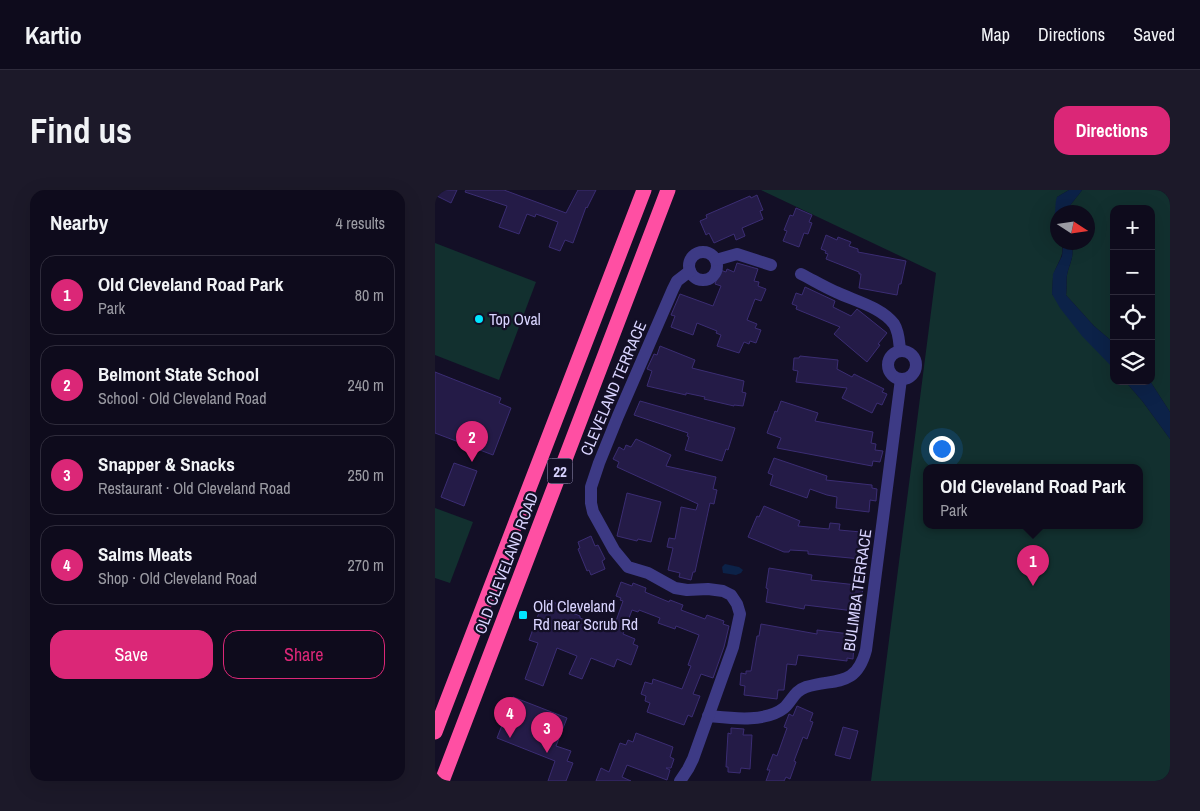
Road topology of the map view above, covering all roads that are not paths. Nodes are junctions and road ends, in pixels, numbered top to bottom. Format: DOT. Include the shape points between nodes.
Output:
graph roads {
  1 [pos="644,190"];
  2 [pos="668,190"];
  3 [pos="716,260"];
  4 [pos="771,265"];
  5 [pos="690,271"];
  6 [pos="801,274"];
  7 [pos="900,350"];
  8 [pos="901,379"];
  9 [pos="708,716"];
  10 [pos="435,732"];
  11 [pos="442,781"];
  12 [pos="680,781"];
  1 -- 10 [label="highway, OLD CLEVELAND ROAD / 22"];
  2 -- 11 [label="highway, OLD CLEVELAND ROAD / 22"];
  3 -- 4 [label="street" via="737,254"];
  3 -- 5 [label="street" via="711,254 698,253 689,264"];
  3 -- 5 [label="street" via="717,271 708,280 698,280"];
  5 -- 9 [label="street, CLEVELAND TERRACE" via="677,281 654,332 599,463 591,487 591,503 614,550 628,566 675,588 723,591 731,595 737,604 740,614 733,647"];
  6 -- 7 [label="street" via="884,315 894,324"];
  7 -- 8 [label="street" via="892,354 887,363 893,376"];
  7 -- 8 [label="street" via="913,356 916,364 910,377"];
  8 -- 9 [label="street, BULIMBA TERRACE" via="862,663 856,673 848,677 797,691 784,708 773,714 730,718"];
  9 -- 12 [label="street, CLEVELAND TERRACE" via="688,770"];
}
